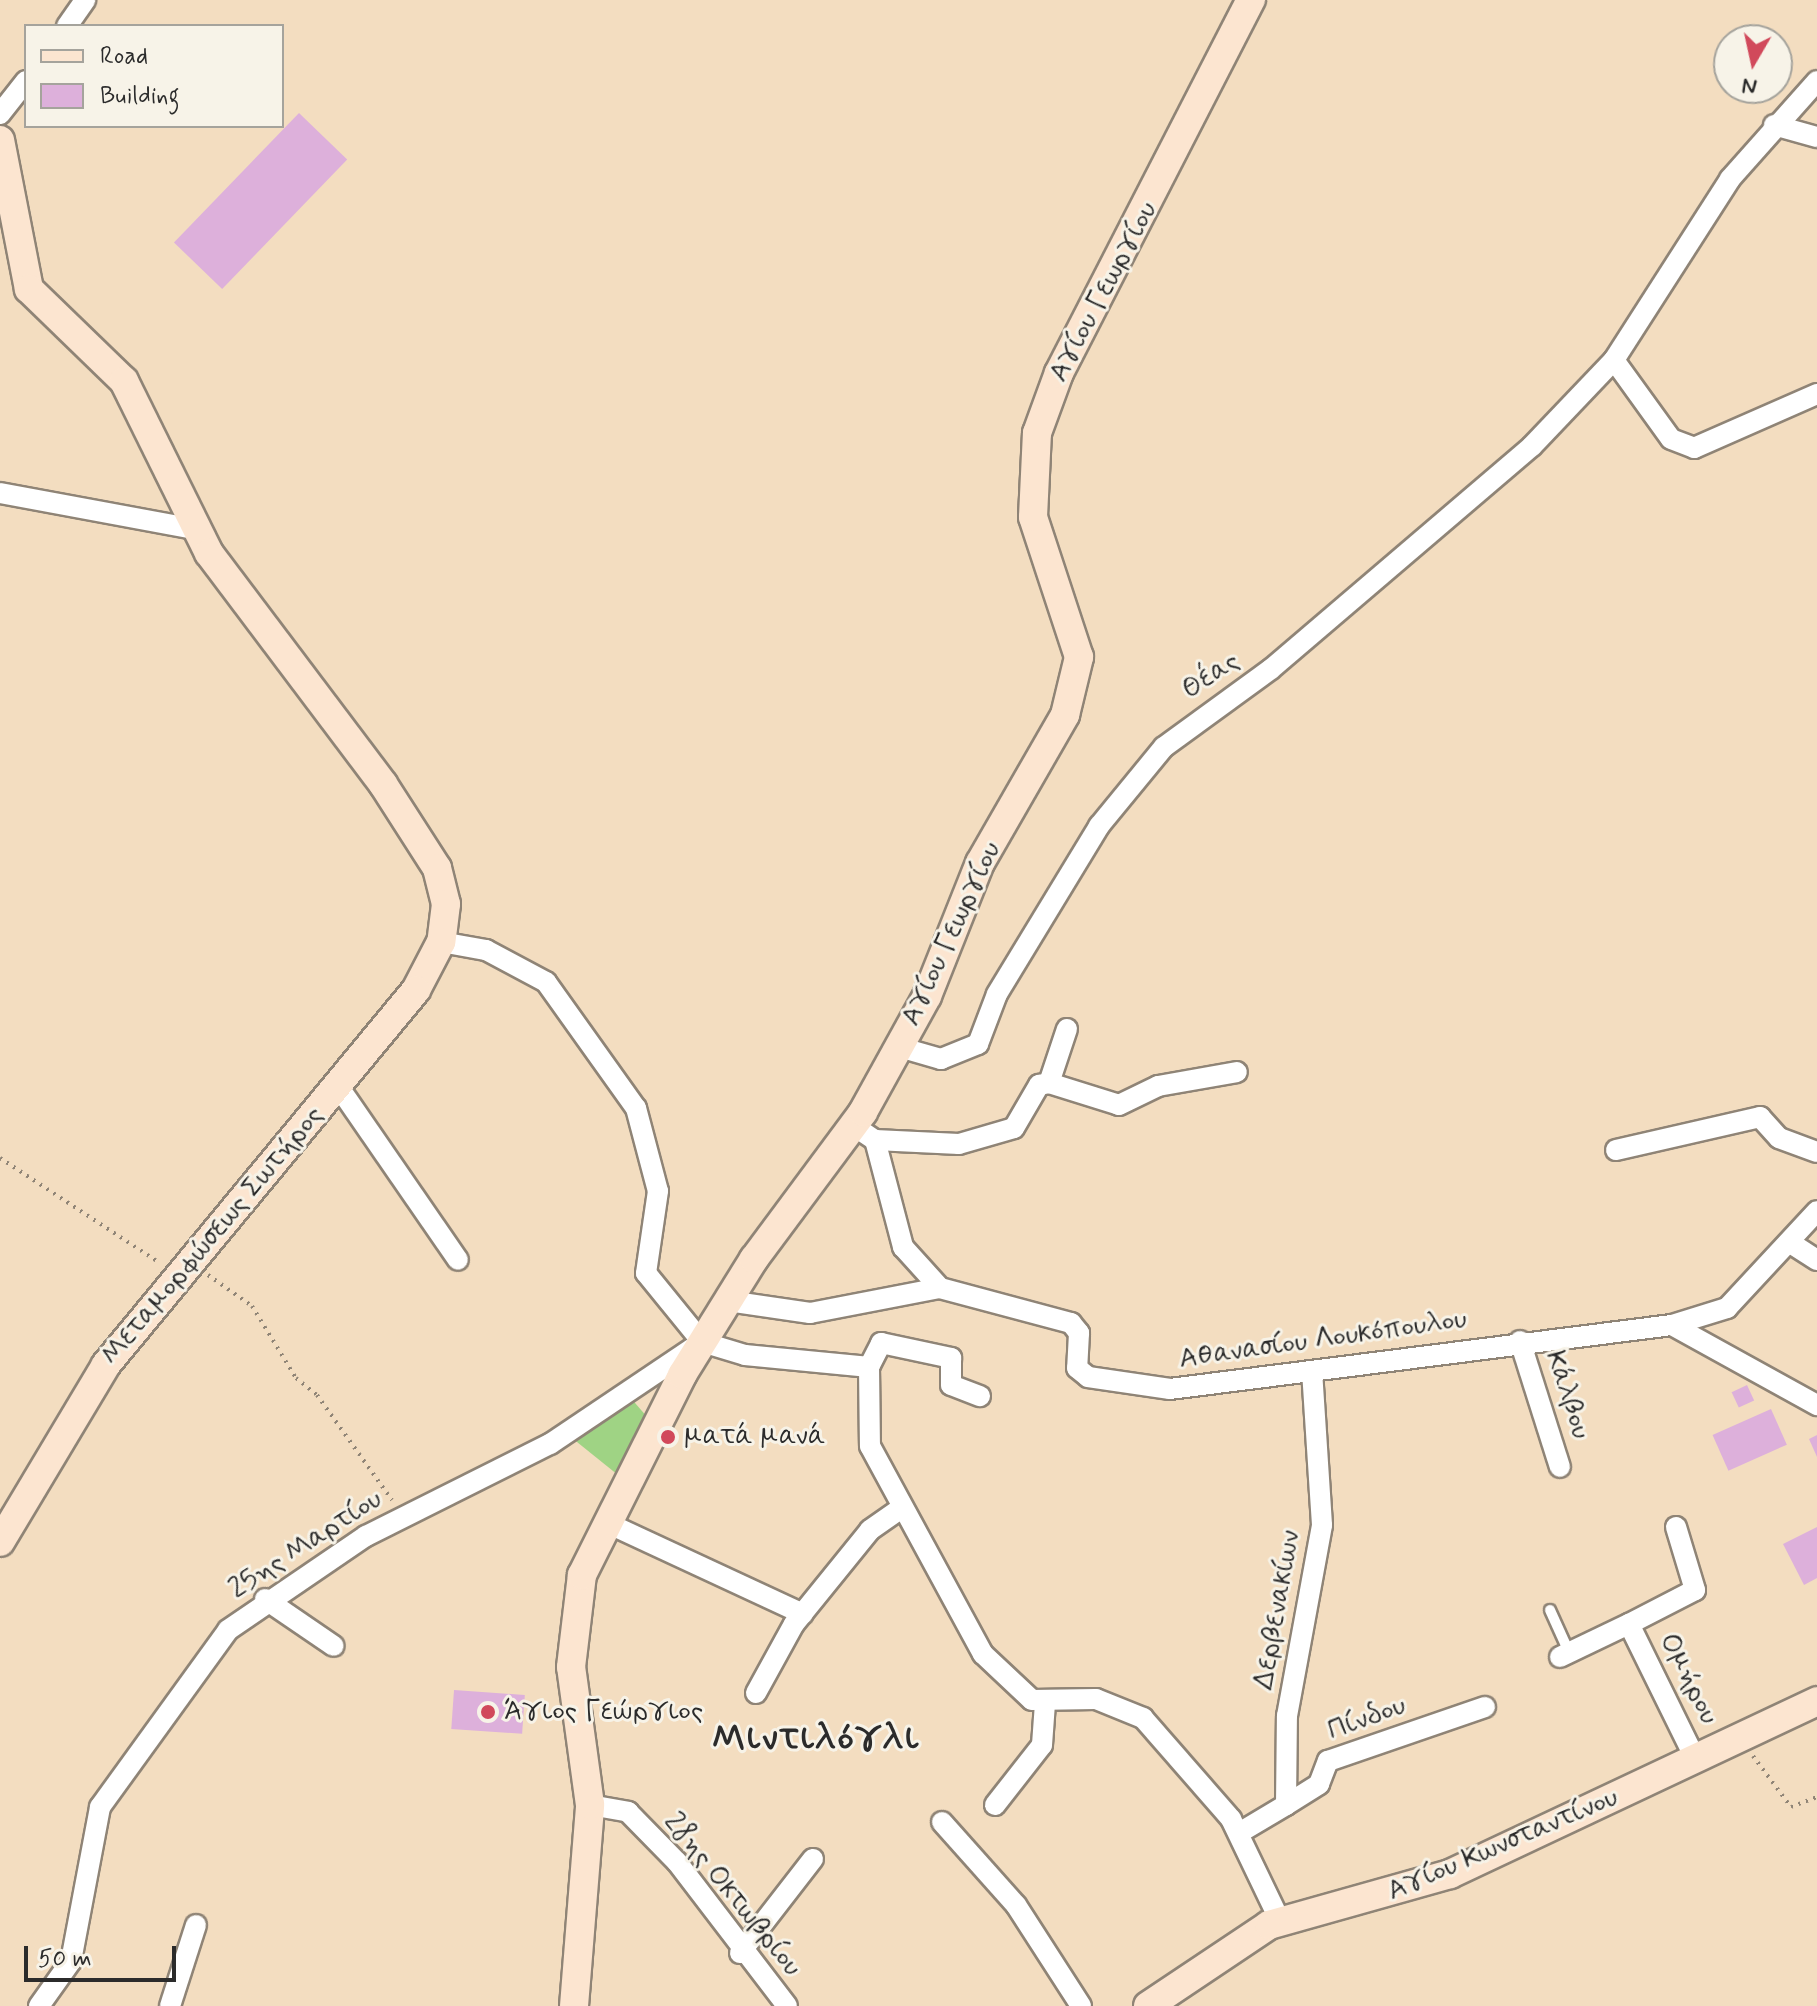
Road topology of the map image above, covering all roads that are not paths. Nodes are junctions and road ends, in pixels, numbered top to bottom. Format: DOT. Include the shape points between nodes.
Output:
graph roads {
  1 [pos="85,0"];
  2 [pos="1251,0"];
  3 [pos="68,24"];
  4 [pos="1817,81"];
  5 [pos="24,84"];
  6 [pos="0,114"];
  7 [pos="1774,125"];
  8 [pos="1817,137"];
  9 [pos="0,140"];
  10 [pos="1614,360"];
  11 [pos="1817,394"];
  12 [pos="0,493"];
  13 [pos="195,529"];
  14 [pos="441,942"];
  15 [pos="1067,1029"];
  16 [pos="899,1047"];
  17 [pos="1237,1072"];
  18 [pos="1049,1083"];
  19 [pos="338,1086"];
  20 [pos="864,1133"];
  21 [pos="1616,1150"];
  22 [pos="1817,1152"];
  23 [pos="1817,1211"];
  24 [pos="1789,1242"];
  25 [pos="458,1260"];
  26 [pos="1817,1260"];
  27 [pos="940,1288"];
  28 [pos="728,1301"];
  29 [pos="1672,1325"];
  30 [pos="1520,1341"];
  31 [pos="702,1342"];
  32 [pos="869,1367"];
  33 [pos="1312,1371"];
  34 [pos="980,1396"];
  35 [pos="1817,1405"];
  36 [pos="1560,1467"];
  37 [pos="901,1508"];
  38 [pos="605,1522"];
  39 [pos="1676,1527"];
  40 [pos="0,1542"];
  41 [pos="265,1599"];
  42 [pos="1550,1610"];
  43 [pos="803,1614"];
  44 [pos="1629,1624"];
  45 [pos="334,1646"];
  46 [pos="1564,1655"];
  47 [pos="756,1693"];
  48 [pos="1817,1701"];
  49 [pos="1045,1703"];
  50 [pos="1485,1707"];
  51 [pos="1696,1760"];
  52 [pos="590,1805"];
  53 [pos="995,1805"];
  54 [pos="1286,1805"];
  55 [pos="942,1822"];
  56 [pos="1239,1833"];
  57 [pos="813,1859"];
  58 [pos="1280,1921"];
  59 [pos="196,1925"];
  60 [pos="740,1953"];
  61 [pos="39,2006"];
  62 [pos="170,2006"];
  63 [pos="574,2006"];
  64 [pos="787,2006"];
  65 [pos="1081,2006"];
  66 [pos="1148,2006"];
  1 -- 3 [label="street"];
  2 -- 16 [label="street, Αγίου Γεωργίου" via="1046,404 1033,517 1040,555 1077,644 1073,694 980,863"];
  4 -- 7 [label="street, Θέας"];
  5 -- 6 [label="street"];
  7 -- 8 [label="street"];
  7 -- 10 [label="street, Θέας" via="1730,179"];
  9 -- 13 [label="street" via="29,289 124,381"];
  10 -- 11 [label="street" via="1671,439 1694,448"];
  10 -- 16 [label="street, Θέας" via="1532,446 1271,669 1164,747 1099,826 997,994 978,1044 950,1059"];
  12 -- 13 [label="street"];
  13 -- 14 [label="street" via="437,868 446,904"];
  14 -- 19 [label="street, Μεταμορφώσεως Σωτήρος" via="416,990"];
  14 -- 31 [label="street" via="486,950 546,982 636,1108 658,1191 646,1273"];
  15 -- 18 [label="street"];
  16 -- 20 [label="street, Αγίου Γεωργίου"];
  17 -- 18 [label="street" via="1158,1086 1119,1105"];
  18 -- 20 [label="street" via="1033,1092 1014,1128 959,1144"];
  19 -- 25 [label="street"];
  19 -- 40 [label="street, Μεταμορφώσεως Σωτήρος" via="106,1365"];
  20 -- 27 [label="street" via="897,1234"];
  20 -- 28 [label="street, Αγίου Γεωργίου"];
  21 -- 22 [label="street" via="1760,1117 1779,1138"];
  23 -- 24 [label="street, Αθανασίου Λουκόπουλου"];
  24 -- 26 [label="street"];
  24 -- 29 [label="street, Αθανασίου Λουκόπουλου" via="1727,1308"];
  27 -- 28 [label="street, Αθανασίου Λουκόπουλου" via="810,1313"];
  27 -- 33 [label="street, Αθανασίου Λουκόπουλου" via="1071,1323 1079,1333 1077,1368 1088,1377 1196,1390"];
  28 -- 31 [label="street, Αγίου Γεωργίου"];
  29 -- 30 [label="street, Αθανασίου Λουκόπουλου"];
  29 -- 35 [label="street"];
  30 -- 33 [label="street, Αθανασίου Λουκόπουλου"];
  30 -- 36 [label="street, Κάλβου"];
  31 -- 32 [label="street" via="745,1355"];
  31 -- 38 [label="street, Αγίου Γεωργίου"];
  31 -- 41 [label="street, 25ης Μαρτίου" via="550,1444 403,1515"];
  32 -- 34 [label="street" via="881,1343 951,1358 951,1385"];
  32 -- 37 [label="street" via="870,1446"];
  33 -- 54 [label="street, Δερβενακίων" via="1322,1525 1287,1716"];
  37 -- 43 [label="street" via="870,1530"];
  37 -- 49 [label="street" via="983,1654 1005,1679"];
  38 -- 43 [label="street"];
  38 -- 52 [label="street, Αγίου Γεωργίου" via="571,1628"];
  39 -- 44 [label="street, Ομήρου" via="1695,1590"];
  41 -- 45 [label="street"];
  41 -- 61 [label="street, 25ης Μαρτίου" via="215,1645 107,1794 93,1830 71,1961"];
  42 -- 46 [label="lane"];
  43 -- 47 [label="street"];
  44 -- 46 [label="street, Ομήρου"];
  44 -- 51 [label="street, Ομήρου"];
  48 -- 51 [label="street, Αγίου Κωνσταντίνου"];
  49 -- 53 [label="street" via="1042,1745"];
  49 -- 56 [label="street" via="1096,1699 1129,1708 1177,1749"];
  50 -- 54 [label="street, Πίνδου" via="1328,1761 1319,1784"];
  51 -- 58 [label="street, Αγίου Κωνσταντίνου" via="1425,1884"];
  52 -- 60 [label="street, 28ης Οκτωβρίου" via="628,1812 677,1862"];
  52 -- 63 [label="street, Αγίου Γεωργίου"];
  54 -- 56 [label="street"];
  55 -- 65 [label="street" via="1016,1905"];
  56 -- 58 [label="street"];
  57 -- 60 [label="street"];
  58 -- 66 [label="street, Αγίου Κωνσταντίνου"];
  59 -- 62 [label="street"];
  60 -- 64 [label="street, 28ης Οκτωβρίου"];
}
